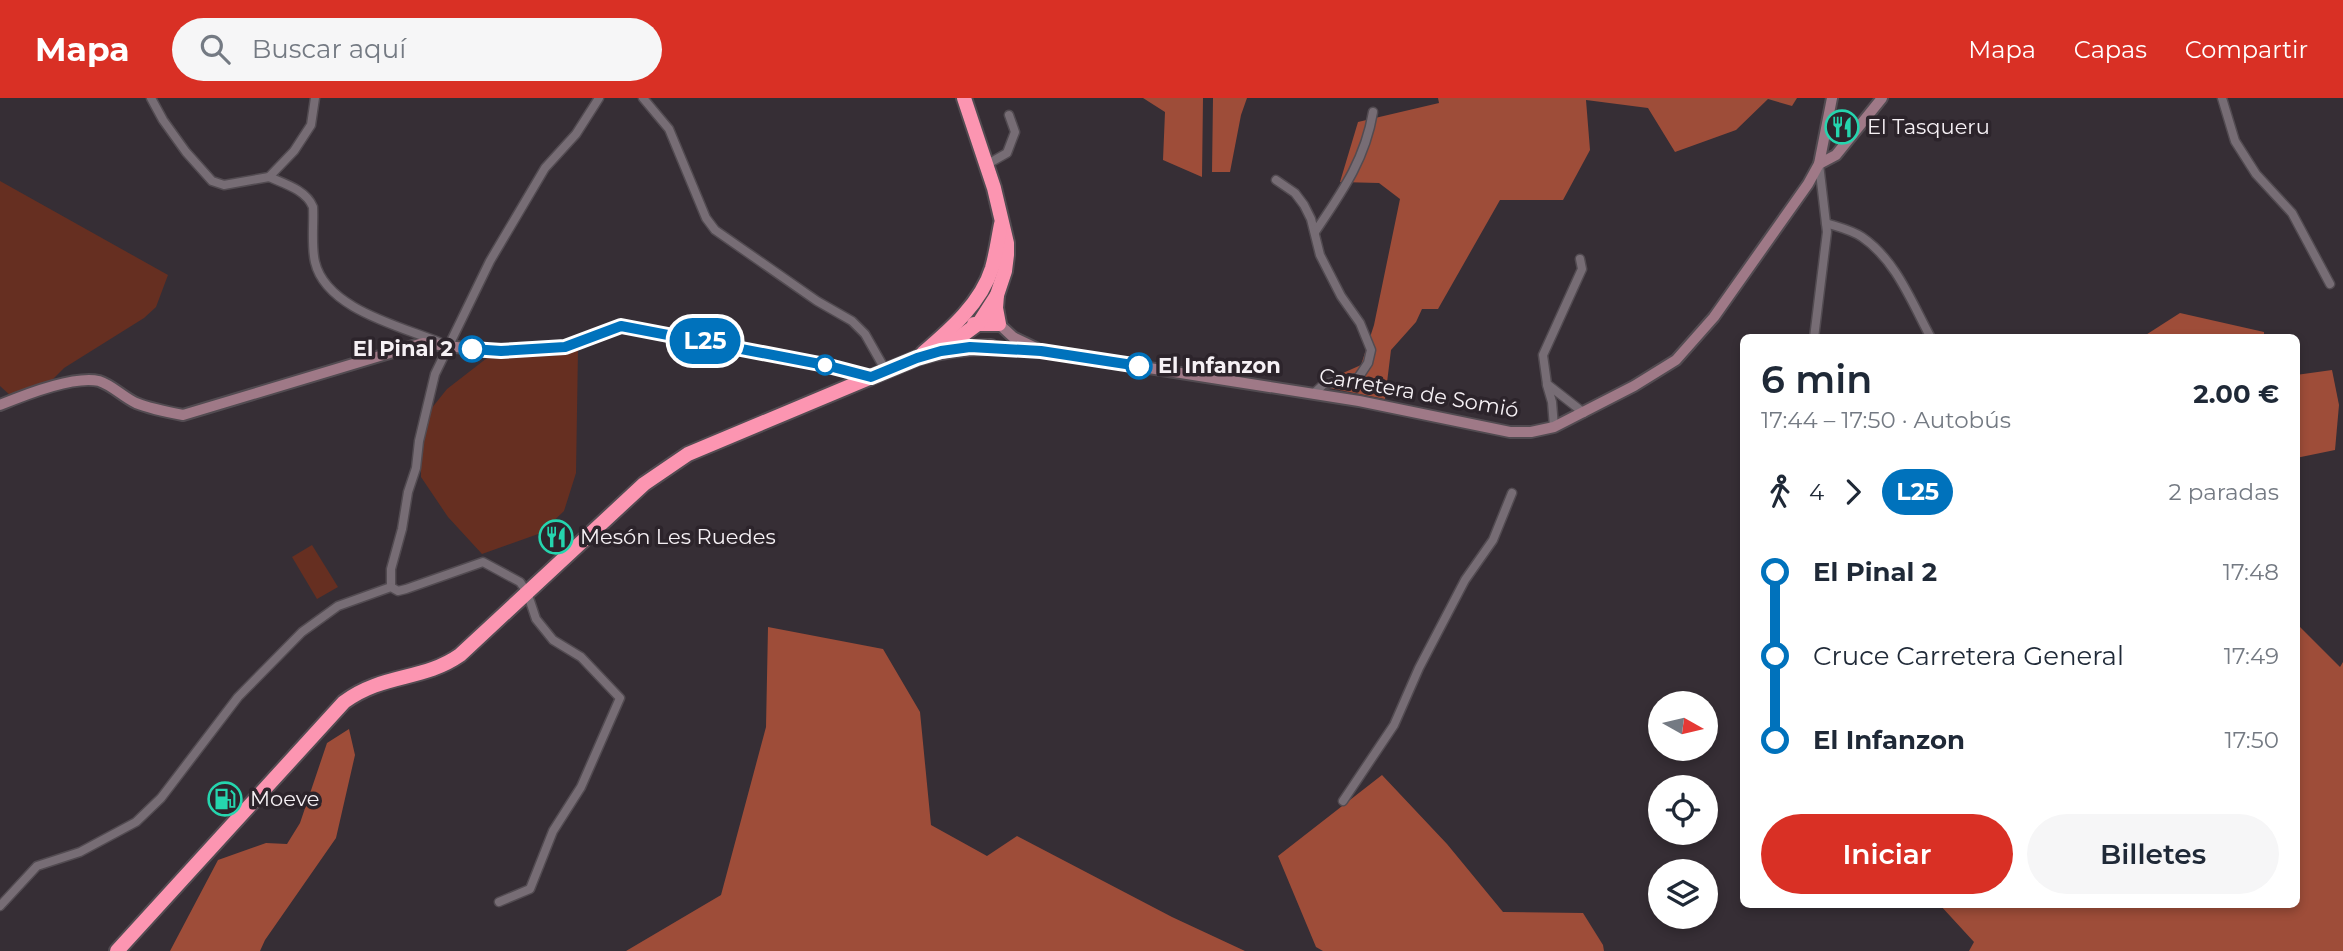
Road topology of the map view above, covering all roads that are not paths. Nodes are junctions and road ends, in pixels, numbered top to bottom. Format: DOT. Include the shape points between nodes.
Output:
graph roads {
  1 [pos="151,98"];
  2 [pos="315,98"];
  3 [pos="599,98"];
  4 [pos="643,98"];
  5 [pos="964,98"];
  6 [pos="1832,98"];
  7 [pos="1882,98"];
  8 [pos="2222,98"];
  9 [pos="1373,112"];
  10 [pos="1009,115"];
  11 [pos="1819,164"];
  12 [pos="986,165"];
  13 [pos="269,177"];
  14 [pos="1276,180"];
  15 [pos="1002,223"];
  16 [pos="1826,223"];
  17 [pos="1315,232"];
  18 [pos="1580,259"];
  19 [pos="991,270"];
  20 [pos="2330,284"];
  21 [pos="997,295"];
  22 [pos="979,323"];
  23 [pos="999,324"];
  24 [pos="952,328"];
  25 [pos="1814,334"];
  26 [pos="1929,334"];
  27 [pos="449,346"];
  28 [pos="991,347"];
  29 [pos="941,351"];
  30 [pos="1041,351"];
  31 [pos="917,358"];
  32 [pos="886,371"];
  33 [pos="871,377"];
  34 [pos="1546,384"];
  35 [pos="1313,394"];
  36 [pos="0,405"];
  37 [pos="1584,412"];
  38 [pos="1554,427"];
  39 [pos="1512,493"];
  40 [pos="391,587"];
  41 [pos="527,593"];
  42 [pos="1343,801"];
  43 [pos="499,902"];
  44 [pos="0,906"];
  45 [pos="117,951"];
  1 -- 13 [label="street" via="178,141 212,181 224,185"];
  2 -- 13 [label="street" via="312,125"];
  3 -- 27 [label="street" via="576,134 545,168 490,261"];
  4 -- 32 [label="street" via="669,129 715,230 852,321"];
  5 -- 12 [label="highway"];
  6 -- 11 [label="street, Carretera de Somió"];
  7 -- 11 [label="street" via="1836,155"];
  8 -- 20 [label="street" via="2235,141 2256,174 2292,213"];
  9 -- 17 [label="street" via="1357,168"];
  10 -- 12 [label="street" via="1015,132 1007,153"];
  11 -- 16 [label="street"];
  11 -- 37 [label="street, Carretera de Somió" via="1714,317 1676,360"];
  12 -- 15 [label="highway"];
  13 -- 27 [label="street" via="310,199 315,262 323,282 342,302"];
  14 -- 17 [label="street" via="1295,193"];
  15 -- 19 [label="highway"];
  15 -- 21 [label="highway" via="1007,255"];
  16 -- 25 [label="street"];
  16 -- 26 [label="street" via="1858,235 1883,256"];
  17 -- 35 [label="street" via="1320,255 1371,349 1358,378 1324,384"];
  18 -- 34 [label="street" via="1582,270 1543,355"];
  19 -- 22 [label="highway" via="978,308"];
  19 -- 24 [label="highway" via="969,309"];
  21 -- 22 [label="highway"];
  21 -- 23 [label="highway"];
  22 -- 23 [label="highway"];
  22 -- 24 [label="highway"];
  22 -- 28 [label="highway"];
  22 -- 29 [label="highway"];
  23 -- 30 [label="street"];
  24 -- 31 [label="highway"];
  27 -- 33 [label="street" via="501,351 565,347 621,326"];
  27 -- 36 [label="street" via="409,346 183,415 162,412 101,382 87,380"];
  27 -- 40 [label="street" via="435,374 424,415"];
  28 -- 29 [label="highway"];
  28 -- 30 [label="street, Carretera de Somió"];
  29 -- 31 [label="highway"];
  30 -- 35 [label="street, Carretera de Somió"];
  31 -- 32 [label="highway"];
  32 -- 33 [label="highway"];
  33 -- 41 [label="highway" via="667,467"];
  34 -- 37 [label="street"];
  34 -- 38 [label="street"];
  35 -- 38 [label="street, Carretera de Somió" via="1510,432"];
  37 -- 38 [label="street, Carretera de Somió"];
  39 -- 42 [label="street" via="1493,540 1465,580 1394,725"];
  40 -- 41 [label="street" via="406,589 483,562 520,582"];
  40 -- 44 [label="street" via="338,606 302,632 238,697 161,799 136,822 80,852 37,866"];
  41 -- 43 [label="street" via="536,619 553,640 580,657 620,698 581,787 553,831 530,889"];
  41 -- 45 [label="highway" via="449,663 375,684 344,702"];
}
